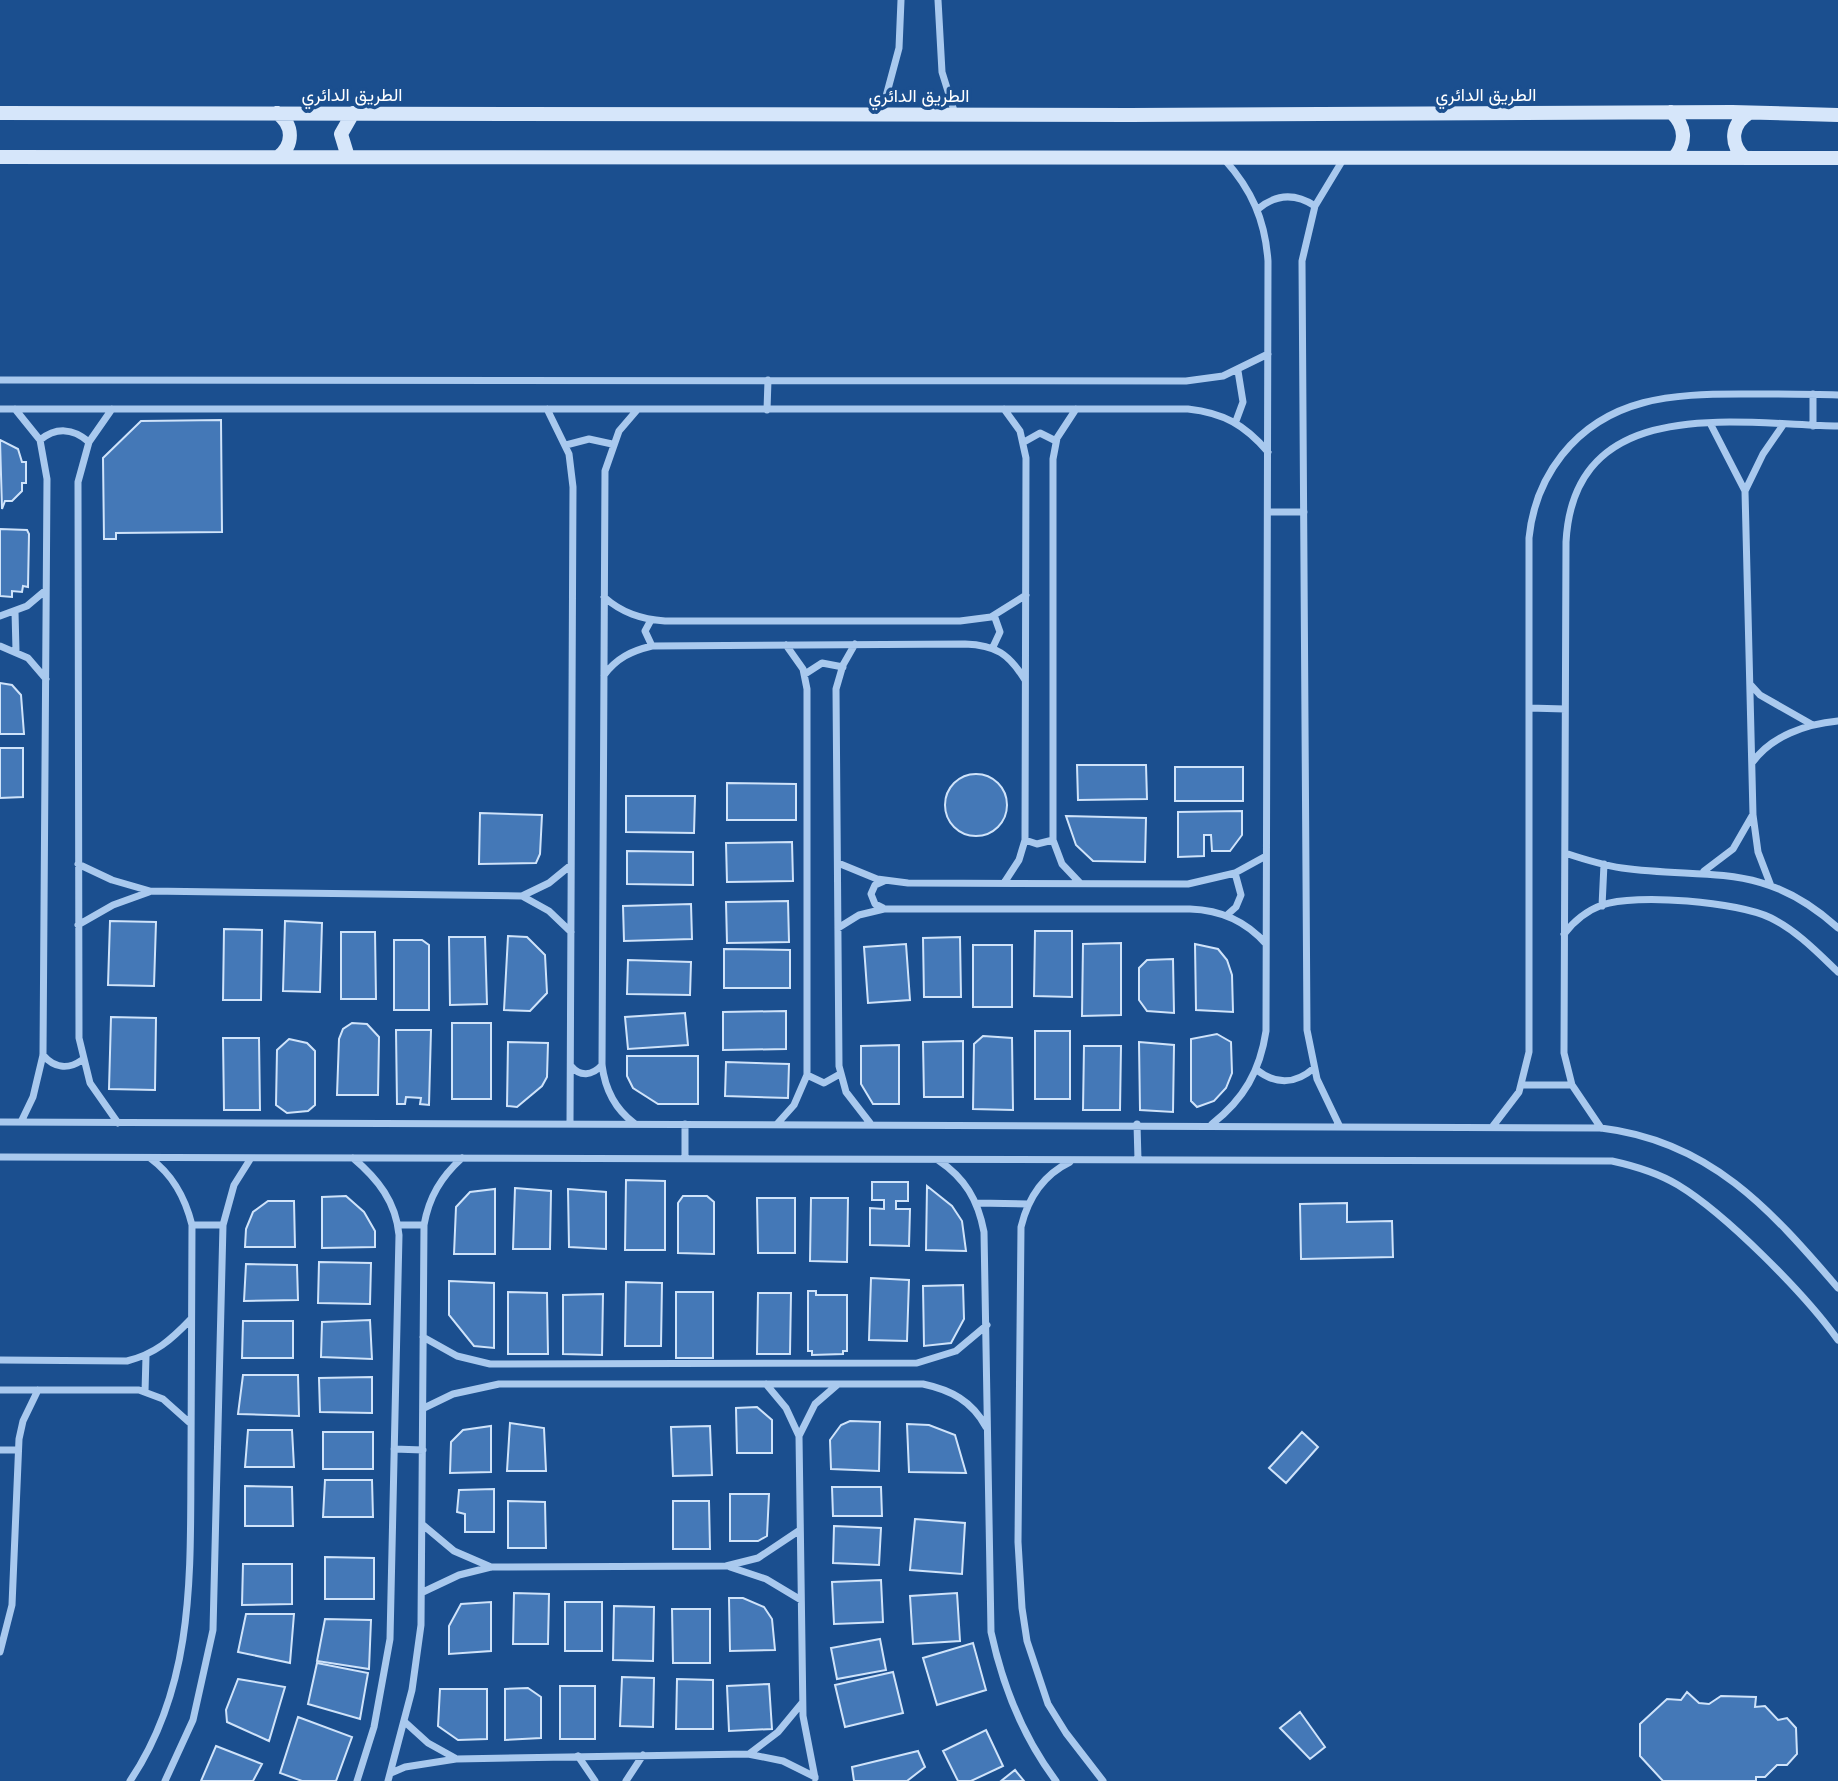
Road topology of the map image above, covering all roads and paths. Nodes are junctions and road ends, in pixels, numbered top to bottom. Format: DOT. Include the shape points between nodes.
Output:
graph roads {
  1 [pos="901,0"];
  2 [pos="938,0"];
  3 [pos="1671,112"];
  4 [pos="0,113"];
  5 [pos="277,113"];
  6 [pos="354,113"];
  7 [pos="1749,113"];
  8 [pos="955,114"];
  9 [pos="881,115"];
  10 [pos="1838,115"];
  11 [pos="0,157"];
  12 [pos="278,158"];
  13 [pos="348,158"];
  14 [pos="1344,158"];
  15 [pos="1674,158"];
  16 [pos="1745,158"];
  17 [pos="1838,158"];
  18 [pos="1224,159"];
  19 [pos="1315,206"];
  20 [pos="1258,209"];
  21 [pos="1268,354"];
  22 [pos="1238,371"];
  23 [pos="0,380"];
  24 [pos="768,380"];
  25 [pos="1813,394"];
  26 [pos="1838,395"];
  27 [pos="0,409"];
  28 [pos="14,409"];
  29 [pos="112,409"];
  30 [pos="547,409"];
  31 [pos="1003,409"];
  32 [pos="1076,409"];
  33 [pos="638,410"];
  34 [pos="767,410"];
  35 [pos="1237,421"];
  36 [pos="1710,423"];
  37 [pos="1783,425"];
  38 [pos="1813,426"];
  39 [pos="1838,426"];
  40 [pos="40,440"];
  41 [pos="1056,441"];
  42 [pos="89,442"];
  43 [pos="1024,442"];
  44 [pos="612,444"];
  45 [pos="566,445"];
  46 [pos="1268,452"];
  47 [pos="1745,491"];
  48 [pos="1268,512"];
  49 [pos="1304,512"];
  50 [pos="46,590"];
  51 [pos="1026,595"];
  52 [pos="604,597"];
  53 [pos="15,611"];
  54 [pos="995,615"];
  55 [pos="0,616"];
  56 [pos="652,620"];
  57 [pos="786,645"];
  58 [pos="855,645"];
  59 [pos="0,646"];
  60 [pos="652,646"];
  61 [pos="993,647"];
  62 [pos="16,651"];
  63 [pos="843,667"];
  64 [pos="805,674"];
  65 [pos="603,676"];
  66 [pos="46,679"];
  67 [pos="1025,681"];
  68 [pos="1750,684"];
  69 [pos="1529,708"];
  70 [pos="1565,709"];
  71 [pos="1838,721"];
  72 [pos="1811,724"];
  73 [pos="1752,763"];
  74 [pos="1753,815"];
  75 [pos="1025,840"];
  76 [pos="1053,840"];
  77 [pos="1565,853"];
  78 [pos="1266,856"];
  79 [pos="838,863"];
  80 [pos="78,864"];
  81 [pos="1604,864"];
  82 [pos="571,865"];
  83 [pos="1702,872"];
  84 [pos="1235,873"];
  85 [pos="885,881"];
  86 [pos="1004,883"];
  87 [pos="1080,883"];
  88 [pos="1771,886"];
  89 [pos="150,891"];
  90 [pos="522,896"];
  91 [pos="1602,905"];
  92 [pos="884,909"];
  93 [pos="1227,915"];
  94 [pos="78,925"];
  95 [pos="838,928"];
  96 [pos="1838,928"];
  97 [pos="571,932"];
  98 [pos="1564,935"];
  99 [pos="1266,944"];
  100 [pos="1838,972"];
  101 [pos="43,1055"];
  102 [pos="82,1060"];
  103 [pos="570,1066"];
  104 [pos="601,1066"];
  105 [pos="1314,1068"];
  106 [pos="1256,1070"];
  107 [pos="840,1074"];
  108 [pos="807,1075"];
  109 [pos="1521,1085"];
  110 [pos="1572,1086"];
  111 [pos="0,1122"];
  112 [pos="21,1122"];
  113 [pos="118,1123"];
  114 [pos="870,1123"];
  115 [pos="570,1124"];
  116 [pos="635,1124"];
  117 [pos="685,1124"];
  118 [pos="777,1124"];
  119 [pos="1137,1124"];
  120 [pos="1212,1124"];
  121 [pos="1339,1125"];
  122 [pos="1493,1126"];
  123 [pos="1601,1128"];
  124 [pos="0,1157"];
  125 [pos="149,1157"];
  126 [pos="251,1158"];
  127 [pos="353,1158"];
  128 [pos="462,1158"];
  129 [pos="685,1158"];
  130 [pos="938,1159"];
  131 [pos="1073,1160"];
  132 [pos="1138,1160"];
  133 [pos="977,1203"];
  134 [pos="1028,1204"];
  135 [pos="192,1225"];
  136 [pos="223,1225"];
  137 [pos="398,1225"];
  138 [pos="424,1225"];
  139 [pos="1838,1288"];
  140 [pos="191,1318"];
  141 [pos="987,1324"];
  142 [pos="424,1337"];
  143 [pos="1838,1340"];
  144 [pos="146,1356"];
  145 [pos="0,1360"];
  146 [pos="766,1384"];
  147 [pos="837,1384"];
  148 [pos="0,1390"];
  149 [pos="38,1390"];
  150 [pos="145,1392"];
  151 [pos="424,1408"];
  152 [pos="191,1424"];
  153 [pos="987,1429"];
  154 [pos="799,1436"];
  155 [pos="394,1449"];
  156 [pos="0,1450"];
  157 [pos="18,1450"];
  158 [pos="423,1450"];
  159 [pos="423,1525"];
  160 [pos="800,1530"];
  161 [pos="726,1566"];
  162 [pos="491,1567"];
  163 [pos="423,1591"];
  164 [pos="801,1600"];
  165 [pos="0,1652"];
  166 [pos="802,1703"];
  167 [pos="406,1723"];
  168 [pos="748,1754"];
  169 [pos="643,1755"];
  170 [pos="578,1756"];
  171 [pos="456,1759"];
  172 [pos="390,1777"];
  173 [pos="816,1779"];
  174 [pos="130,1781"];
  175 [pos="165,1781"];
  176 [pos="357,1781"];
  177 [pos="595,1781"];
  178 [pos="626,1781"];
  179 [pos="1056,1781"];
  180 [pos="1103,1781"];
  1 -- 9 [label="street" via="899,48"];
  2 -- 8 [label="street" via="942,72"];
  3 -- 7 [label="main road, الطريق الدائري"];
  3 -- 8 [label="main road, الطريق الدائري"];
  3 -- 15 [label="main road" via="1684,135"];
  4 -- 5 [label="main road, الطريق الدائري"];
  5 -- 6 [label="main road, الطريق الدائري"];
  5 -- 12 [label="main road" via="287,122 291,135 288,148"];
  6 -- 9 [label="main road, الطريق الدائري"];
  6 -- 13 [label="main road" via="341,134"];
  7 -- 10 [label="main road, الطريق الدائري"];
  7 -- 16 [label="main road" via="1738,121 1734,134 1736,148"];
  8 -- 9 [label="main road, الطريق الدائري"];
  11 -- 12 [label="main road"];
  12 -- 13 [label="main road"];
  13 -- 18 [label="main road"];
  14 -- 15 [label="main road"];
  14 -- 18 [label="main road"];
  14 -- 19 [label="street"];
  15 -- 16 [label="main road"];
  16 -- 17 [label="main road"];
  18 -- 20 [label="street"];
  19 -- 20 [label="street" via="1290,196 1272,199"];
  19 -- 49 [label="street" via="1302,261"];
  20 -- 21 [label="street" via="1268,261"];
  21 -- 22 [label="street"];
  21 -- 46 [label="street"];
  22 -- 24 [label="street" via="1186,381"];
  22 -- 35 [label="street" via="1243,402"];
  23 -- 24 [label="street"];
  24 -- 34 [label="street"];
  25 -- 26 [label="street"];
  25 -- 38 [label="street"];
  25 -- 69 [label="street" via="1693,394 1650,399 1605,417 1567,448 1545,480 1530,526"];
  27 -- 28 [label="street"];
  28 -- 29 [label="street"];
  28 -- 40 [label="street"];
  29 -- 30 [label="street"];
  29 -- 42 [label="street"];
  30 -- 33 [label="street"];
  30 -- 45 [label="street"];
  31 -- 32 [label="street"];
  31 -- 34 [label="street"];
  31 -- 43 [label="street"];
  32 -- 35 [label="street" via="1188,409"];
  32 -- 41 [label="street"];
  33 -- 34 [label="street"];
  33 -- 44 [label="street"];
  35 -- 46 [label="street"];
  36 -- 37 [label="street"];
  36 -- 47 [label="street"];
  36 -- 70 [label="street" via="1670,424 1631,437 1598,459 1575,493 1566,542"];
  37 -- 38 [label="street"];
  37 -- 47 [label="street"];
  38 -- 39 [label="street"];
  40 -- 42 [label="street" via="65,430"];
  40 -- 50 [label="street" via="47,479"];
  41 -- 43 [label="street" via="1040,433"];
  41 -- 76 [label="street"];
  42 -- 80 [label="street" via="78,482"];
  43 -- 51 [label="street"];
  44 -- 45 [label="street" via="589,439"];
  44 -- 52 [label="street" via="605,471"];
  45 -- 82 [label="street" via="573,487"];
  46 -- 48 [label="street"];
  47 -- 68 [label="street"];
  48 -- 49 [label="street"];
  48 -- 78 [label="street"];
  49 -- 105 [label="street" via="1307,1030"];
  50 -- 53 [label="street"];
  50 -- 66 [label="street"];
  51 -- 54 [label="street"];
  51 -- 67 [label="street"];
  52 -- 56 [label="street" via="626,612"];
  52 -- 65 [label="street"];
  53 -- 55 [label="street"];
  53 -- 62 [label="street"];
  54 -- 56 [label="street" via="960,621"];
  54 -- 61 [label="street" via="1000,632"];
  56 -- 60 [label="street" via="645,631"];
  57 -- 58 [label="street"];
  57 -- 60 [label="street"];
  57 -- 64 [label="street"];
  58 -- 61 [label="street"];
  58 -- 63 [label="street"];
  59 -- 62 [label="street"];
  60 -- 65 [label="street" via="614,662"];
  61 -- 67 [label="street" via="1006,654"];
  62 -- 66 [label="street"];
  63 -- 64 [label="street" via="822,663"];
  63 -- 79 [label="street" via="836,689"];
  64 -- 108 [label="street"];
  65 -- 104 [label="street"];
  66 -- 101 [label="street"];
  67 -- 75 [label="street"];
  68 -- 72 [label="street" via="1776,706"];
  68 -- 73 [label="street"];
  69 -- 70 [label="street"];
  69 -- 109 [label="street" via="1529,1052"];
  70 -- 77 [label="street"];
  71 -- 72 [label="street"];
  72 -- 73 [label="street" via="1760,751"];
  73 -- 74 [label="street"];
  74 -- 83 [label="street" via="1733,849"];
  74 -- 88 [label="street" via="1758,852"];
  75 -- 76 [label="street" via="1037,844"];
  75 -- 86 [label="street"];
  76 -- 87 [label="street" via="1062,864"];
  77 -- 81 [label="street"];
  77 -- 98 [label="street"];
  78 -- 84 [label="street"];
  78 -- 99 [label="street"];
  79 -- 85 [label="street"];
  79 -- 95 [label="street"];
  80 -- 89 [label="street"];
  80 -- 94 [label="street"];
  81 -- 83 [label="street"];
  81 -- 91 [label="street"];
  82 -- 90 [label="street"];
  82 -- 97 [label="street"];
  83 -- 88 [label="street"];
  84 -- 87 [label="street" via="1188,884"];
  84 -- 93 [label="street" via="1241,895 1237,907"];
  85 -- 86 [label="street"];
  85 -- 92 [label="street" via="875,885 871,894 875,904"];
  86 -- 87 [label="street"];
  88 -- 96 [label="street" via="1806,903"];
  89 -- 90 [label="street"];
  89 -- 94 [label="street"];
  90 -- 97 [label="street" via="549,911"];
  91 -- 98 [label="street" via="1580,917"];
  91 -- 100 [label="street" via="1627,901 1706,903 1749,909 1789,928"];
  92 -- 93 [label="street" via="1190,909"];
  92 -- 95 [label="street" via="859,915"];
  93 -- 99 [label="street"];
  94 -- 102 [label="street"];
  95 -- 107 [label="street"];
  97 -- 103 [label="street"];
  98 -- 110 [label="street" via="1564,1053"];
  99 -- 106 [label="street" via="1266,1031"];
  101 -- 102 [label="street" via="63,1067"];
  101 -- 112 [label="street" via="36,1090"];
  102 -- 113 [label="street" via="98,1097"];
  103 -- 104 [label="street" via="584,1074"];
  103 -- 115 [label="street"];
  104 -- 116 [label="street" via="616,1104"];
  105 -- 106 [label="street" via="1290,1081 1272,1079"];
  105 -- 121 [label="street"];
  106 -- 120 [label="street" via="1238,1100"];
  107 -- 108 [label="street" via="824,1083"];
  107 -- 114 [label="street" via="853,1103"];
  108 -- 118 [label="street" via="794,1105"];
  109 -- 110 [label="street"];
  109 -- 122 [label="street"];
  110 -- 123 [label="street"];
  111 -- 112 [label="street"];
  112 -- 113 [label="street"];
  113 -- 115 [label="street"];
  114 -- 118 [label="street"];
  114 -- 119 [label="street"];
  115 -- 116 [label="street"];
  116 -- 117 [label="street"];
  117 -- 118 [label="street"];
  117 -- 129 [label="street"];
  119 -- 120 [label="street"];
  119 -- 132 [label="street"];
  120 -- 121 [label="street"];
  121 -- 122 [label="street"];
  122 -- 123 [label="street"];
  123 -- 139 [label="street" via="1658,1139 1712,1164 1758,1202"];
  124 -- 125 [label="street"];
  125 -- 126 [label="street"];
  125 -- 135 [label="street" via="182,1194"];
  126 -- 127 [label="street"];
  126 -- 136 [label="street" via="234,1185"];
  127 -- 128 [label="street"];
  127 -- 137 [label="street" via="383,1188"];
  128 -- 129 [label="street"];
  128 -- 138 [label="street" via="440,1181"];
  129 -- 130 [label="street"];
  130 -- 131 [label="street"];
  130 -- 133 [label="street" via="957,1174"];
  131 -- 132 [label="street"];
  131 -- 134 [label="street" via="1042,1182"];
  132 -- 143 [label="street" via="1564,1159 1635,1166 1697,1198 1789,1284"];
  133 -- 134 [label="street"];
  133 -- 141 [label="street" via="985,1243"];
  134 -- 180 [label="street" via="1020,1240 1018,1542 1022,1608 1048,1704"];
  135 -- 136 [label="street"];
  135 -- 140 [label="street"];
  136 -- 175 [label="street" via="214,1630 194,1720"];
  137 -- 138 [label="street"];
  137 -- 155 [label="street"];
  138 -- 142 [label="street"];
  140 -- 144 [label="street" via="166,1344"];
  140 -- 152 [label="street"];
  141 -- 142 [label="street" via="956,1351 916,1363 490,1364 457,1356"];
  141 -- 153 [label="street"];
  142 -- 151 [label="street"];
  144 -- 145 [label="street" via="127,1361"];
  144 -- 150 [label="street"];
  146 -- 147 [label="street"];
  146 -- 151 [label="street" via="499,1384 453,1394"];
  146 -- 154 [label="street" via="786,1408"];
  147 -- 153 [label="street" via="940,1388 973,1408"];
  147 -- 154 [label="street" via="815,1404"];
  148 -- 149 [label="street"];
  149 -- 150 [label="street"];
  149 -- 157 [label="street" via="23,1421"];
  150 -- 152 [label="street" via="173,1406"];
  151 -- 158 [label="street"];
  152 -- 174 [label="street" via="187,1628 162,1723"];
  153 -- 179 [label="street" via="991,1632 1017,1717"];
  154 -- 160 [label="street"];
  155 -- 158 [label="street"];
  155 -- 176 [label="street" via="390,1639 374,1727"];
  156 -- 157 [label="street"];
  157 -- 165 [label="street" via="12,1605"];
  158 -- 159 [label="street"];
  159 -- 162 [label="street" via="454,1551"];
  159 -- 163 [label="street"];
  160 -- 161 [label="street" via="758,1558"];
  160 -- 164 [label="street"];
  161 -- 162 [label="street"];
  161 -- 164 [label="street" via="766,1579"];
  162 -- 163 [label="street"];
  163 -- 167 [label="street" via="418,1658"];
  164 -- 166 [label="street"];
  166 -- 168 [label="street" via="778,1732"];
  166 -- 173 [label="street"];
  167 -- 171 [label="street"];
  167 -- 172 [label="street"];
  168 -- 169 [label="street"];
  168 -- 173 [label="street" via="783,1761"];
  169 -- 170 [label="street"];
  169 -- 178 [label="street"];
  170 -- 171 [label="street"];
  170 -- 177 [label="street"];
  171 -- 172 [label="street" via="405,1767"];
}
